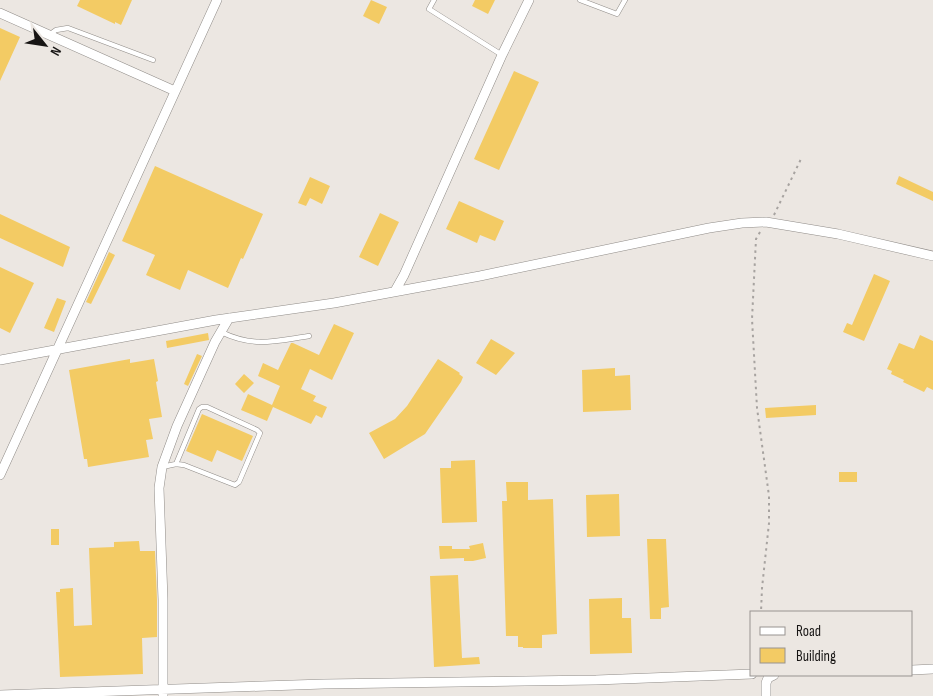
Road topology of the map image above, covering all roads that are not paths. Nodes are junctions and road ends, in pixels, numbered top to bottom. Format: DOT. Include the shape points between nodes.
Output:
graph roads {
  1 [pos="217,0"];
  2 [pos="434,0"];
  3 [pos="529,0"];
  4 [pos="580,0"];
  5 [pos="625,0"];
  6 [pos="0,13"];
  7 [pos="47,36"];
  8 [pos="502,55"];
  9 [pos="153,60"];
  10 [pos="175,91"];
  11 [pos="933,256"];
  12 [pos="395,291"];
  13 [pos="229,318"];
  14 [pos="220,332"];
  15 [pos="309,336"];
  16 [pos="58,350"];
  17 [pos="0,360"];
  18 [pos="176,464"];
  19 [pos="162,467"];
  20 [pos="0,475"];
  21 [pos="913,670"];
  22 [pos="933,670"];
  23 [pos="750,674"];
  24 [pos="769,676"];
  25 [pos="163,693"];
  26 [pos="0,695"];
  27 [pos="766,696"];
  1 -- 10 [label="street"];
  2 -- 8 [label="lane" via="429,9"];
  3 -- 8 [label="street"];
  4 -- 5 [label="lane" via="617,14"];
  6 -- 7 [label="street"];
  7 -- 9 [label="lane" via="68,28"];
  7 -- 10 [label="street"];
  8 -- 12 [label="street"];
  10 -- 16 [label="street"];
  11 -- 12 [label="street" via="838,234 766,222 742,223"];
  12 -- 13 [label="street"];
  13 -- 14 [label="street"];
  13 -- 16 [label="street"];
  14 -- 15 [label="lane" via="260,343"];
  14 -- 19 [label="street"];
  16 -- 17 [label="street"];
  16 -- 20 [label="street"];
  18 -- 18 [label="lane" via="202,407 224,414 260,433 235,485"];
  18 -- 19 [label="lane"];
  19 -- 25 [label="street" via="159,488"];
  21 -- 22 [label="street"];
  23 -- 25 [label="street" via="200,688"];
  24 -- 27 [label="street"];
  25 -- 26 [label="street"];
}
